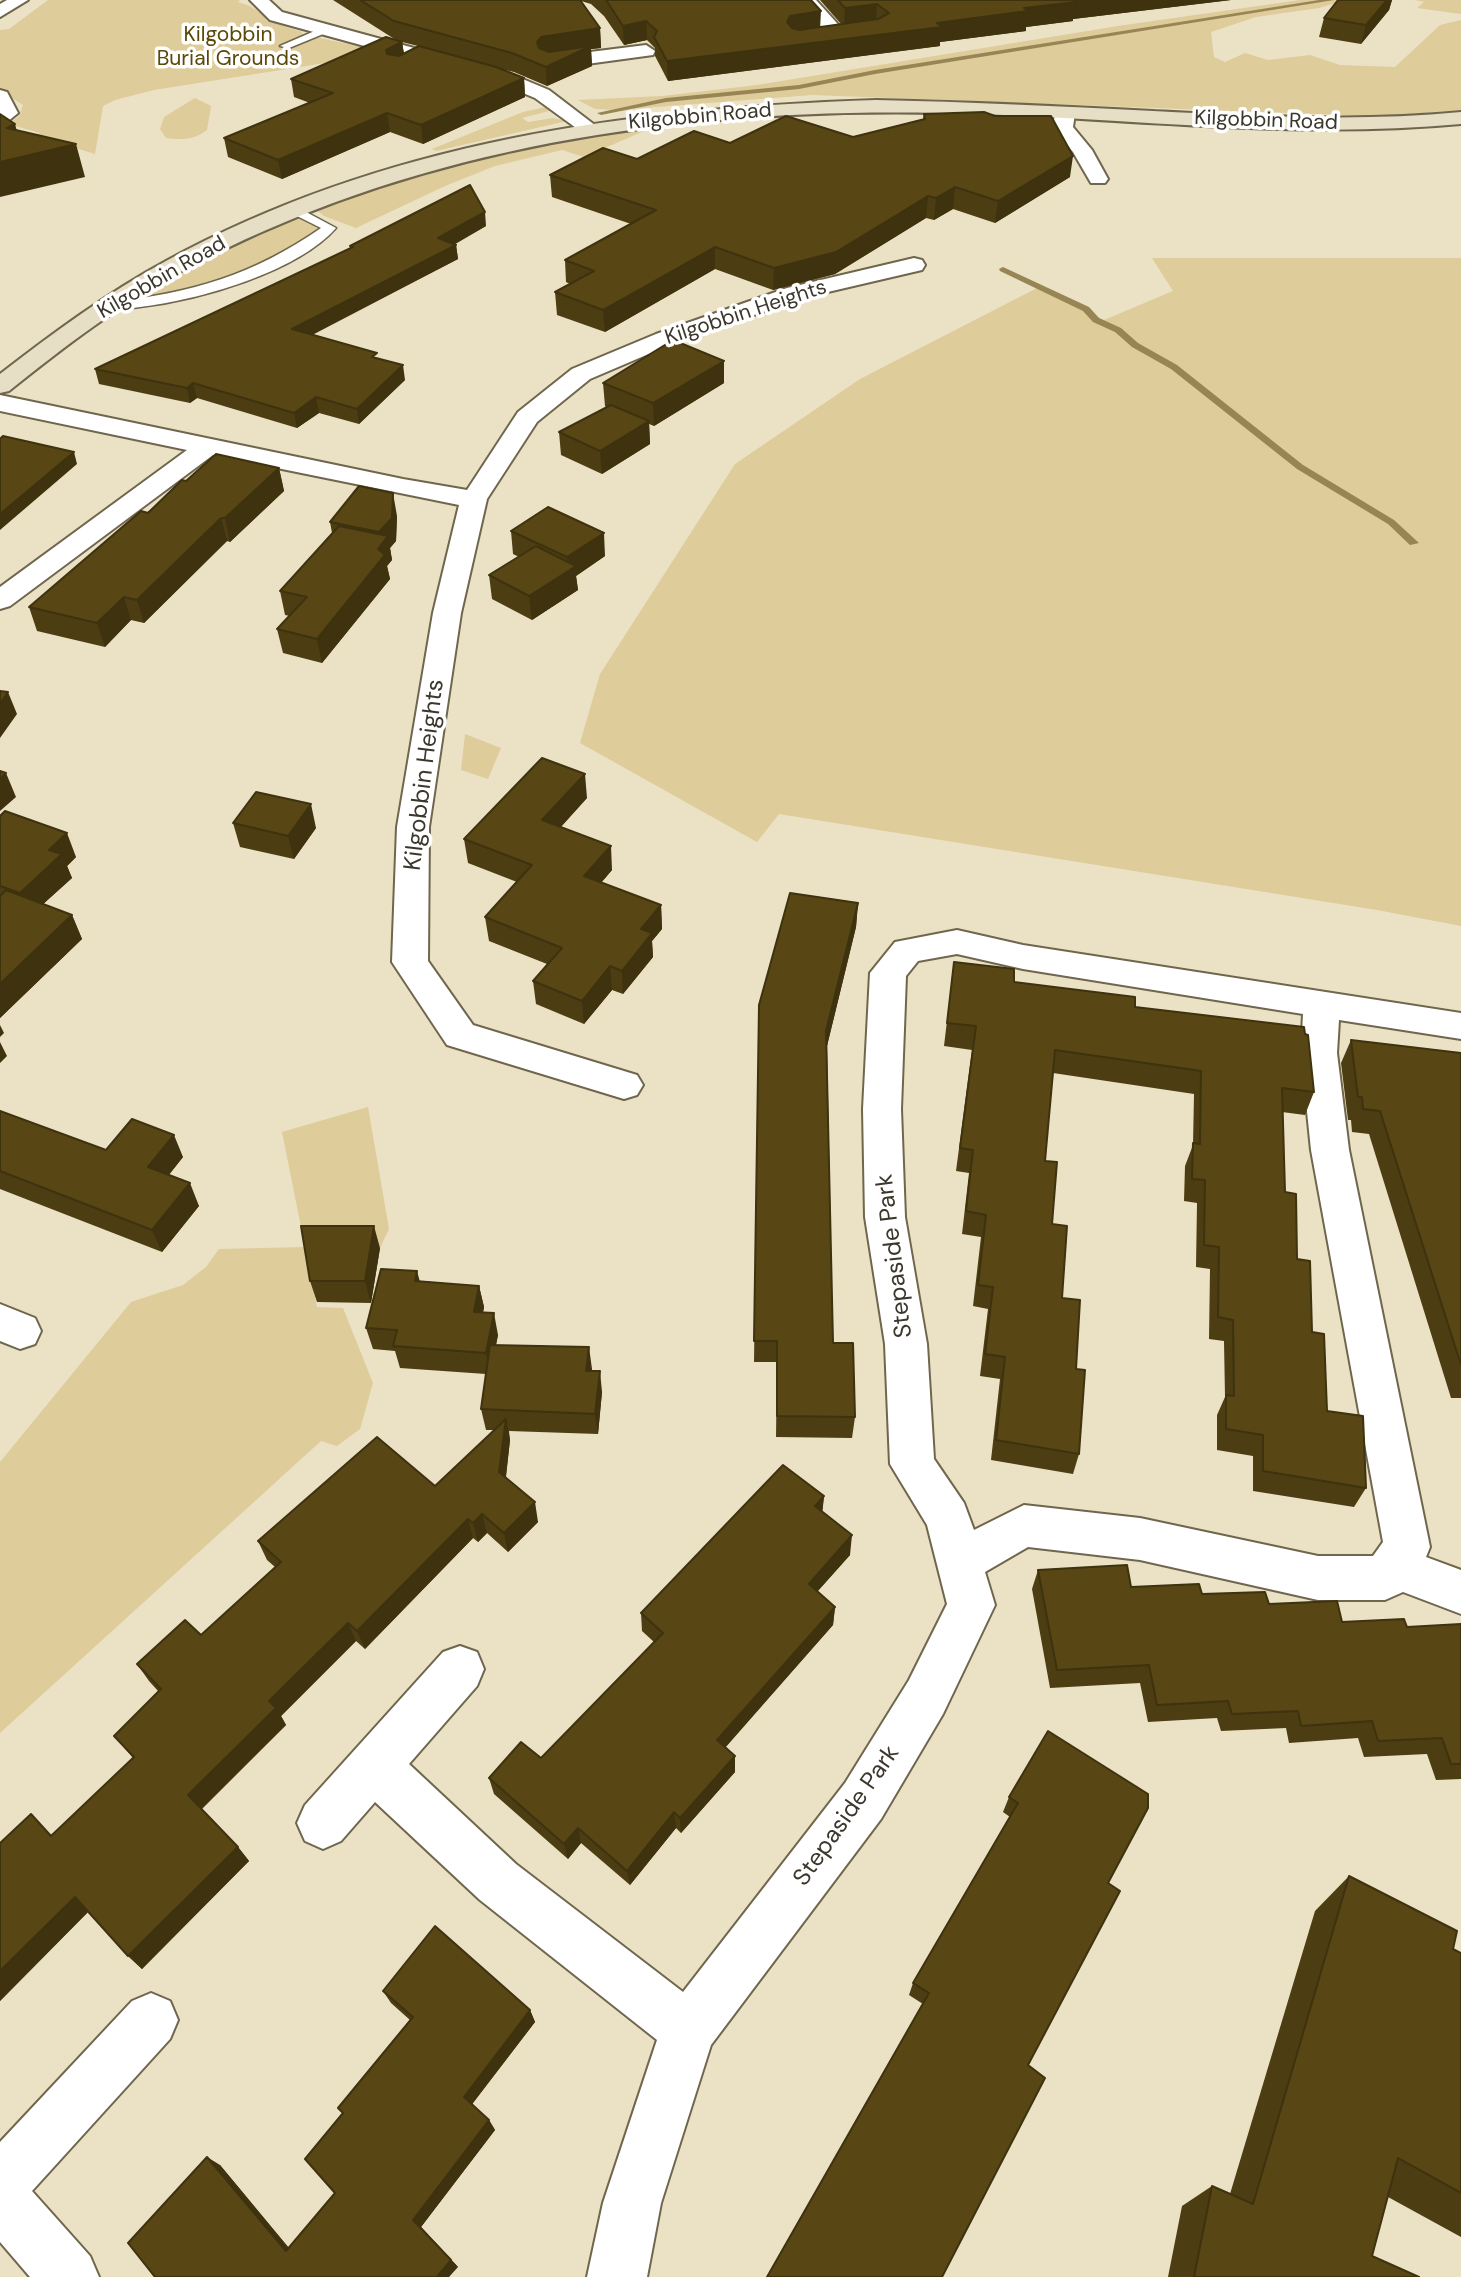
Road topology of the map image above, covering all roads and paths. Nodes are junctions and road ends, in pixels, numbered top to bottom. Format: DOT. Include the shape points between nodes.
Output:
graph roads {
  1 [pos="19,0"];
  2 [pos="258,0"];
  3 [pos="806,0"];
  4 [pos="0,12"];
  5 [pos="324,30"];
  6 [pos="602,33"];
  7 [pos="863,33"];
  8 [pos="839,36"];
  9 [pos="812,39"];
  10 [pos="285,46"];
  11 [pos="646,51"];
  12 [pos="618,55"];
  13 [pos="424,57"];
  14 [pos="550,63"];
  15 [pos="405,65"];
  16 [pos="0,96"];
  17 [pos="0,118"];
  18 [pos="1461,118"];
  19 [pos="1064,120"];
  20 [pos="993,128"];
  21 [pos="590,129"];
  22 [pos="1098,179"];
  23 [pos="293,209"];
  24 [pos="914,265"];
  25 [pos="111,306"];
  26 [pos="0,386"];
  27 [pos="0,403"];
  28 [pos="209,446"];
  29 [pos="474,499"];
  30 [pos="0,600"];
  31 [pos="1322,1004"];
  32 [pos="1461,1026"];
  33 [pos="624,1085"];
  34 [pos="958,1563"];
  35 [pos="1393,1566"];
  36 [pos="1461,1592"];
  37 [pos="460,1668"];
  38 [pos="373,1765"];
  39 [pos="323,1823"];
  40 [pos="151,2020"];
  41 [pos="688,2030"];
  42 [pos="0,2183"];
  43 [pos="0,2198"];
  44 [pos="69,2277"];
  45 [pos="617,2277"];
  1 -- 4 [label="street"];
  2 -- 5 [label="street" via="276,16"];
  3 -- 8 [label="street"];
  5 -- 10 [label="lane"];
  5 -- 13 [label="street"];
  6 -- 12 [label="street"];
  7 -- 8 [label="street"];
  8 -- 9 [label="street"];
  11 -- 12 [label="street"];
  12 -- 14 [label="street"];
  13 -- 15 [label="lane"];
  13 -- 21 [label="street" via="506,79 542,94"];
  16 -- 17 [label="street" via="8,113"];
  18 -- 19 [label="street, Kilgobbin Road" via="1365,124"];
  19 -- 20 [label="street"];
  19 -- 21 [label="street, Kilgobbin Road" via="895,106 674,118"];
  19 -- 22 [label="street"];
  21 -- 23 [label="street, Kilgobbin Road" via="502,145 406,170"];
  23 -- 25 [label="street, Kilgobbin Road" via="174,265"];
  23 -- 25 [label="lane" via="330,228 252,277 192,294"];
  24 -- 29 [label="street, Kilgobbin Heights" via="795,293 581,374 527,417"];
  25 -- 26 [label="street, Kilgobbin Road"];
  27 -- 28 [label="street"];
  28 -- 29 [label="street"];
  28 -- 30 [label="street"];
  29 -- 33 [label="street, Kilgobbin Heights" via="447,613 413,827 410,962 460,1035"];
  31 -- 32 [label="street, Stepaside Park"];
  31 -- 34 [label="street, Stepaside Park" via="1023,957 957,942 907,951 888,973 882,1110 885,1217 906,1344 912,1464 948,1518"];
  31 -- 35 [label="street" via="1319,1053 1330,1150 1408,1547"];
  34 -- 35 [label="street" via="1024,1526 1140,1539 1318,1578 1385,1578"];
  34 -- 41 [label="street, Stepaside Park" via="971,1605 926,1697 863,1801"];
  35 -- 36 [label="street"];
  37 -- 38 [label="street"];
  38 -- 39 [label="street"];
  38 -- 41 [label="street" via="498,1882"];
  40 -- 42 [label="street"];
  41 -- 45 [label="street, Stepaside Park" via="632,2203"];
  43 -- 44 [label="street"];
}
